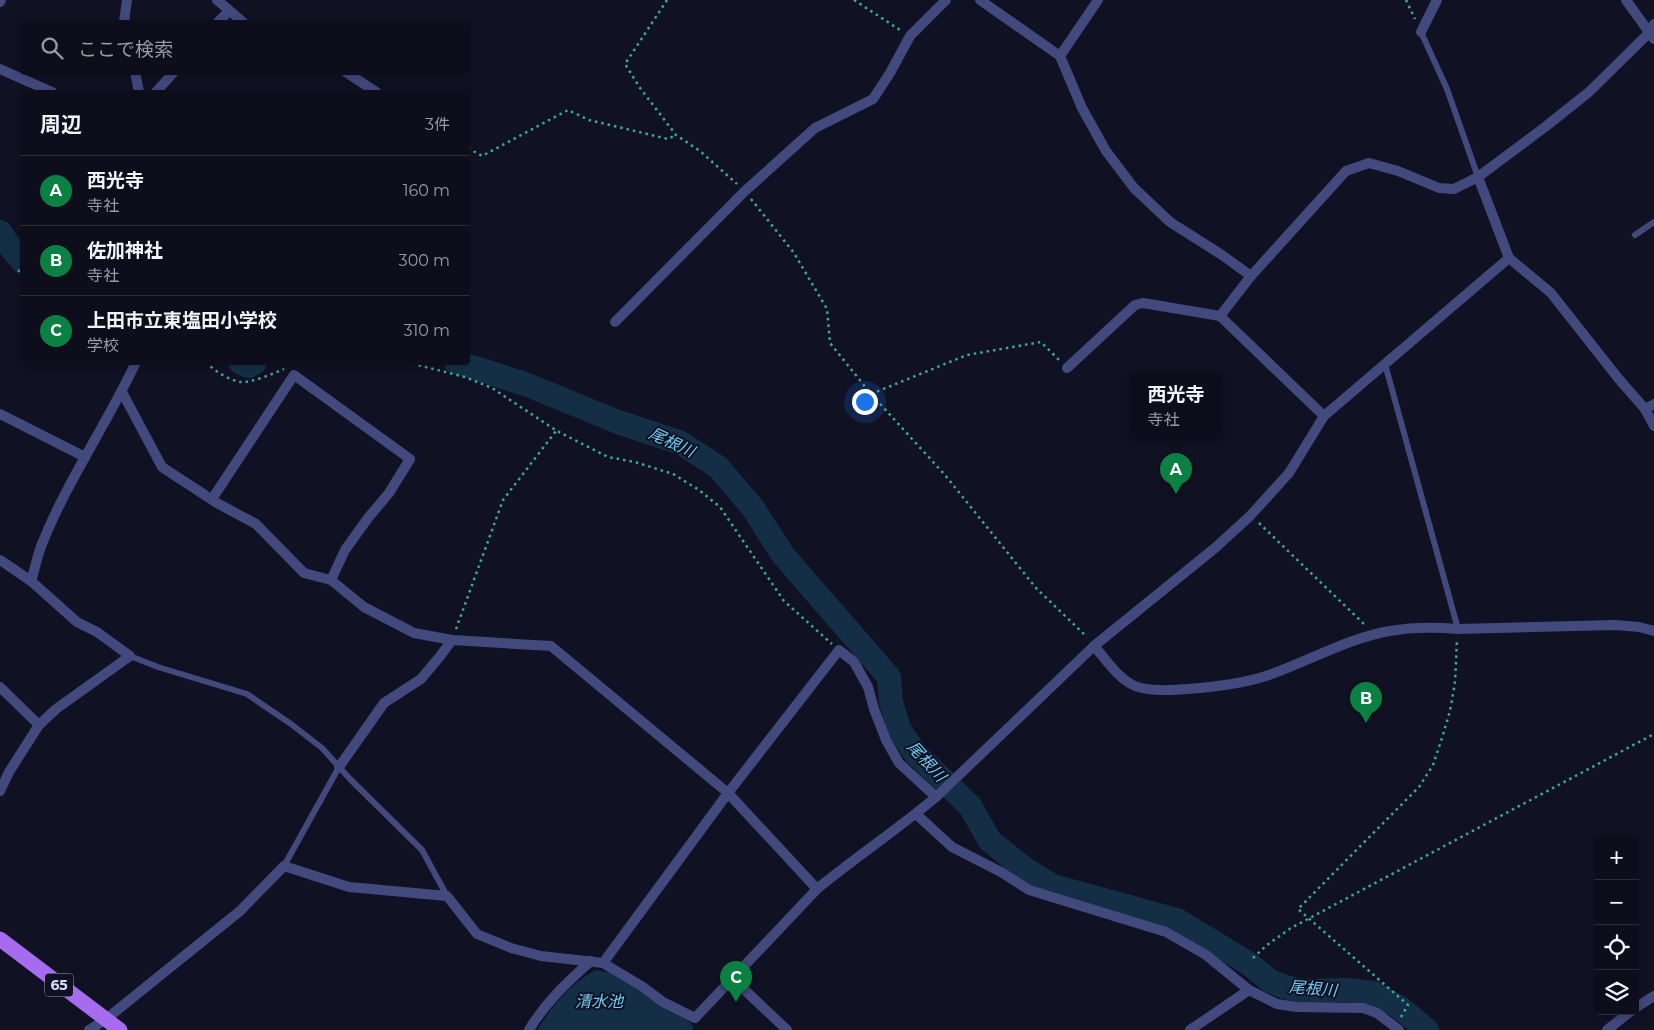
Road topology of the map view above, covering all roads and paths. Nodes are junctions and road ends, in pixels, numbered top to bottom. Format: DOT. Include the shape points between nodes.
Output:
graph roads {
  1 [pos="127,0"];
  2 [pos="217,0"];
  3 [pos="667,0"];
  4 [pos="854,0"];
  5 [pos="946,0"];
  6 [pos="980,0"];
  7 [pos="1098,0"];
  8 [pos="1406,0"];
  9 [pos="1437,0"];
  10 [pos="1626,0"];
  11 [pos="229,10"];
  12 [pos="124,20"];
  13 [pos="220,20"];
  14 [pos="241,20"];
  15 [pos="1421,32"];
  16 [pos="1652,32"];
  17 [pos="910,36"];
  18 [pos="1060,56"];
  19 [pos="0,69"];
  20 [pos="136,75"];
  21 [pos="171,75"];
  22 [pos="349,75"];
  23 [pos="360,88"];
  24 [pos="47,90"];
  25 [pos="140,90"];
  26 [pos="158,90"];
  27 [pos="676,135"];
  28 [pos="470,149"];
  29 [pos="1478,177"];
  30 [pos="745,191"];
  31 [pos="1654,222"];
  32 [pos="1635,235"];
  33 [pos="1509,258"];
  34 [pos="1251,276"];
  35 [pos="1220,316"];
  36 [pos="615,322"];
  37 [pos="1385,364"];
  38 [pos="135,365"];
  39 [pos="208,365"];
  40 [pos="418,365"];
  41 [pos="288,366"];
  42 [pos="1067,368"];
  43 [pos="122,392"];
  44 [pos="871,394"];
  45 [pos="1650,406"];
  46 [pos="0,414"];
  47 [pos="1324,416"];
  48 [pos="1654,426"];
  49 [pos="557,431"];
  50 [pos="85,457"];
  51 [pos="212,500"];
  52 [pos="1250,516"];
  53 [pos="0,560"];
  54 [pos="330,580"];
  55 [pos="31,582"];
  56 [pos="1458,630"];
  57 [pos="1654,631"];
  58 [pos="1375,634"];
  59 [pos="452,640"];
  60 [pos="1094,646"];
  61 [pos="839,650"];
  62 [pos="130,656"];
  63 [pos="0,687"];
  64 [pos="39,724"];
  65 [pos="1654,734"];
  66 [pos="339,767"];
  67 [pos="0,791"];
  68 [pos="728,793"];
  69 [pos="940,794"];
  70 [pos="916,814"];
  71 [pos="284,866"];
  72 [pos="817,889"];
  73 [pos="447,896"];
  74 [pos="1309,919"];
  75 [pos="0,939"];
  76 [pos="1253,958"];
  77 [pos="591,961"];
  78 [pos="603,963"];
  79 [pos="732,978"];
  80 [pos="1249,990"];
  81 [pos="1654,996"];
  82 [pos="1639,1005"];
  83 [pos="1626,1015"];
  84 [pos="105,1020"];
  85 [pos="1397,1028"];
  86 [pos="89,1030"];
  87 [pos="120,1030"];
  88 [pos="529,1030"];
  89 [pos="787,1030"];
  90 [pos="1190,1030"];
  91 [pos="1608,1030"];
  1 -- 12 [label="street"];
  2 -- 11 [label="street"];
  3 -- 27 [label="path" via="625,64"];
  4 -- 17 [label="path"];
  5 -- 17 [label="street"];
  6 -- 18 [label="street"];
  7 -- 18 [label="street"];
  8 -- 15 [label="path"];
  9 -- 15 [label="street"];
  10 -- 16 [label="street"];
  11 -- 13 [label="street"];
  11 -- 14 [label="street"];
  15 -- 29 [label="lane" via="1447,89"];
  16 -- 29 [label="street" via="1589,92"];
  17 -- 30 [label="street" via="873,99 815,128"];
  18 -- 34 [label="street" via="1082,108 1101,142 1134,188 1170,222"];
  19 -- 24 [label="street"];
  20 -- 25 [label="street"];
  21 -- 26 [label="street"];
  22 -- 23 [label="street"];
  27 -- 28 [label="path" via="668,139 589,120 568,110 482,156"];
  27 -- 30 [label="path" via="700,151"];
  29 -- 33 [label="street"];
  29 -- 34 [label="street" via="1454,189 1439,188 1398,171 1369,164 1346,171"];
  30 -- 36 [label="street"];
  30 -- 44 [label="path" via="794,253 827,309 830,343"];
  31 -- 32 [label="lane"];
  33 -- 37 [label="street"];
  33 -- 45 [label="street" via="1552,293 1618,378"];
  34 -- 35 [label="street"];
  35 -- 42 [label="street" via="1143,303 1135,306"];
  35 -- 47 [label="street"];
  37 -- 47 [label="street"];
  37 -- 56 [label="lane"];
  38 -- 43 [label="street"];
  39 -- 41 [label="path" via="242,382"];
  40 -- 49 [label="path" via="465,377 492,388"];
  42 -- 44 [label="path" via="1041,342 966,355"];
  43 -- 50 [label="street"];
  43 -- 51 [label="street" via="162,467"];
  44 -- 60 [label="path" via="944,475 1036,588"];
  45 -- 48 [label="street"];
  46 -- 50 [label="street"];
  47 -- 52 [label="street" via="1289,473"];
  49 -- 59 [label="path" via="503,500"];
  49 -- 61 [label="path" via="608,457 673,474 699,490 720,507 784,601"];
  50 -- 55 [label="street" via="41,546"];
  51 -- 54 [label="street" via="256,524 304,573"];
  51 -- 54 [label="street" via="294,375 410,459 390,492 345,550"];
  52 -- 58 [label="path"];
  52 -- 60 [label="street"];
  53 -- 55 [label="street"];
  54 -- 59 [label="street" via="364,607 414,632"];
  55 -- 62 [label="street" via="76,622 97,632"];
  56 -- 57 [label="street" via="1615,625"];
  56 -- 58 [label="street" via="1433,627"];
  56 -- 74 [label="path" via="1450,710 1433,765 1404,802 1298,909"];
  58 -- 60 [label="street" via="1268,676 1225,686 1174,690 1134,686 1122,678"];
  59 -- 66 [label="street" via="421,679 384,703"];
  59 -- 68 [label="street" via="551,646"];
  60 -- 69 [label="street"];
  61 -- 68 [label="street"];
  61 -- 69 [label="street" via="854,662 868,687 886,740 899,763"];
  62 -- 64 [label="street"];
  62 -- 66 [label="lane" via="247,694 322,748"];
  63 -- 64 [label="street"];
  64 -- 67 [label="street"];
  65 -- 74 [label="path"];
  66 -- 71 [label="lane"];
  66 -- 73 [label="lane" via="422,850"];
  68 -- 72 [label="street"];
  68 -- 78 [label="street"];
  69 -- 70 [label="street"];
  70 -- 72 [label="street"];
  70 -- 80 [label="street" via="952,847 1002,872 1029,890 1166,932 1206,955"];
  71 -- 73 [label="street" via="349,887"];
  71 -- 84 [label="street" via="240,911"];
  72 -- 79 [label="street"];
  73 -- 77 [label="street" via="477,934 541,956"];
  74 -- 76 [label="path" via="1283,934"];
  74 -- 85 [label="path" via="1408,1005"];
  75 -- 84 [label="main road, 65"];
  77 -- 78 [label="street"];
  77 -- 88 [label="street" via="562,987"];
  78 -- 79 [label="street" via="643,986 663,1002 695,1018"];
  79 -- 89 [label="street"];
  80 -- 85 [label="street" via="1277,1004 1363,1008"];
  80 -- 90 [label="street"];
  81 -- 82 [label="street"];
  83 -- 91 [label="street"];
  84 -- 86 [label="street"];
  84 -- 87 [label="main road, 65"];
}
